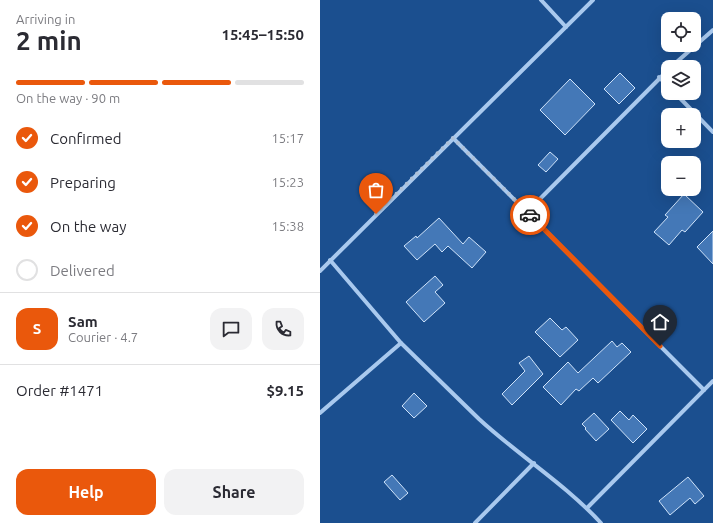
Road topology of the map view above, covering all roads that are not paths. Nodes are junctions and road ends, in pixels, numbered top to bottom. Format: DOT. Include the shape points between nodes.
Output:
graph roads {
  1 [pos="540,0"];
  2 [pos="593,0"];
  3 [pos="566,26"];
  4 [pos="713,30"];
  5 [pos="679,60"];
  6 [pos="659,78"];
  7 [pos="682,100"];
  8 [pos="713,132"];
  9 [pos="453,138"];
  10 [pos="527,212"];
  11 [pos="330,260"];
  12 [pos="320,271"];
  13 [pos="402,343"];
  14 [pos="713,381"];
  15 [pos="704,390"];
  16 [pos="320,413"];
  17 [pos="534,463"];
  18 [pos="587,508"];
  19 [pos="475,523"];
  20 [pos="601,523"];
  1 -- 3 [label="street"];
  2 -- 3 [label="street"];
  3 -- 9 [label="street"];
  4 -- 5 [label="street"];
  6 -- 10 [label="street"];
  7 -- 8 [label="street"];
  9 -- 10 [label="street"];
  9 -- 11 [label="street"];
  10 -- 15 [label="street"];
  11 -- 12 [label="street"];
  11 -- 13 [label="street"];
  13 -- 16 [label="street"];
  13 -- 17 [label="street" via="490,429"];
  14 -- 15 [label="street"];
  15 -- 18 [label="street"];
  17 -- 18 [label="street"];
  17 -- 19 [label="street"];
  18 -- 20 [label="street"];
}
